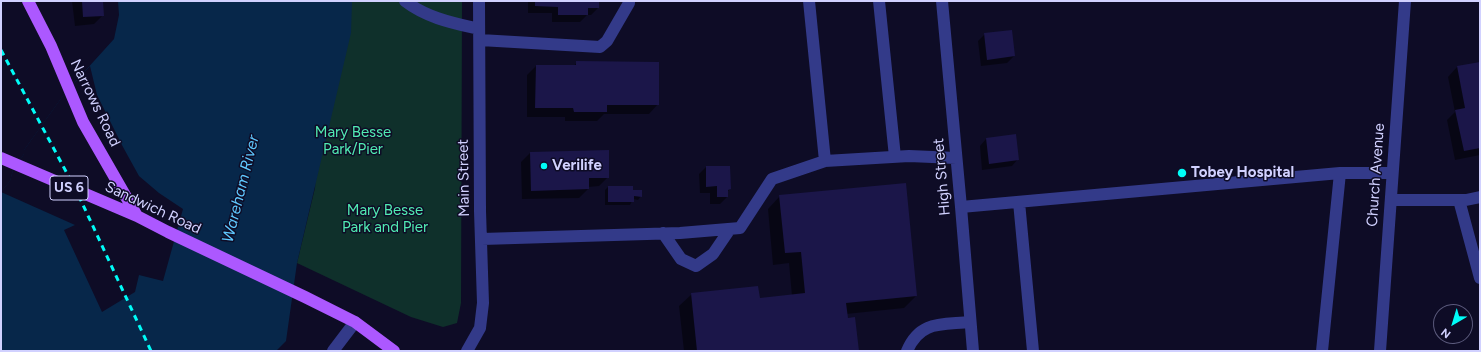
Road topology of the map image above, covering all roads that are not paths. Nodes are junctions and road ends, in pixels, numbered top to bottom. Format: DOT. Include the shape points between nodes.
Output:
graph roads {
  1 [pos="28,1"];
  2 [pos="405,1"];
  3 [pos="480,1"];
  4 [pos="629,1"];
  5 [pos="809,1"];
  6 [pos="879,1"];
  7 [pos="942,1"];
  8 [pos="1405,1"];
  9 [pos="480,35"];
  10 [pos="895,157"];
  11 [pos="1,158"];
  12 [pos="956,158"];
  13 [pos="825,161"];
  14 [pos="1340,173"];
  15 [pos="1392,173"];
  16 [pos="1480,197"];
  17 [pos="1391,200"];
  18 [pos="1459,200"];
  19 [pos="1019,202"];
  20 [pos="961,207"];
  21 [pos="137,216"];
  22 [pos="730,229"];
  23 [pos="663,233"];
  24 [pos="482,239"];
  25 [pos="1480,278"];
  26 [pos="355,322"];
  27 [pos="970,322"];
  28 [pos="333,351"];
  29 [pos="394,351"];
  30 [pos="467,351"];
  31 [pos="907,351"];
  32 [pos="973,351"];
  33 [pos="1033,351"];
  34 [pos="1322,351"];
  35 [pos="1380,351"];
  1 -- 21 [label="main road, Narrows Road" via="51,46 83,122"];
  2 -- 9 [label="street" via="435,18"];
  3 -- 9 [label="street, Main Street"];
  4 -- 9 [label="street" via="607,41 600,47"];
  5 -- 13 [label="street"];
  6 -- 10 [label="street"];
  7 -- 12 [label="street, High Street"];
  8 -- 15 [label="street, Church Avenue"];
  9 -- 24 [label="street, Main Street"];
  10 -- 12 [label="street"];
  10 -- 13 [label="street"];
  11 -- 21 [label="main road, Sandwich Road / US 6"];
  12 -- 20 [label="street, High Street"];
  13 -- 22 [label="street" via="772,179 740,228"];
  14 -- 15 [label="street"];
  14 -- 19 [label="street"];
  14 -- 34 [label="street"];
  15 -- 17 [label="street, Church Avenue"];
  16 -- 18 [label="street"];
  17 -- 18 [label="street"];
  17 -- 35 [label="street, Church Avenue"];
  18 -- 25 [label="street"];
  19 -- 20 [label="street"];
  19 -- 33 [label="street"];
  20 -- 27 [label="street, High Street"];
  21 -- 26 [label="main road, Sandwich Road / US 6"];
  22 -- 23 [label="street"];
  22 -- 23 [label="street" via="713,254 696,266 681,259"];
  23 -- 24 [label="street"];
  24 -- 30 [label="street, Main Street" via="483,303 480,328"];
  26 -- 28 [label="street"];
  26 -- 29 [label="main road, Sandwich Road / US 6"];
  27 -- 31 [label="street" via="929,326 916,336"];
  27 -- 32 [label="street, High Street"];
}
